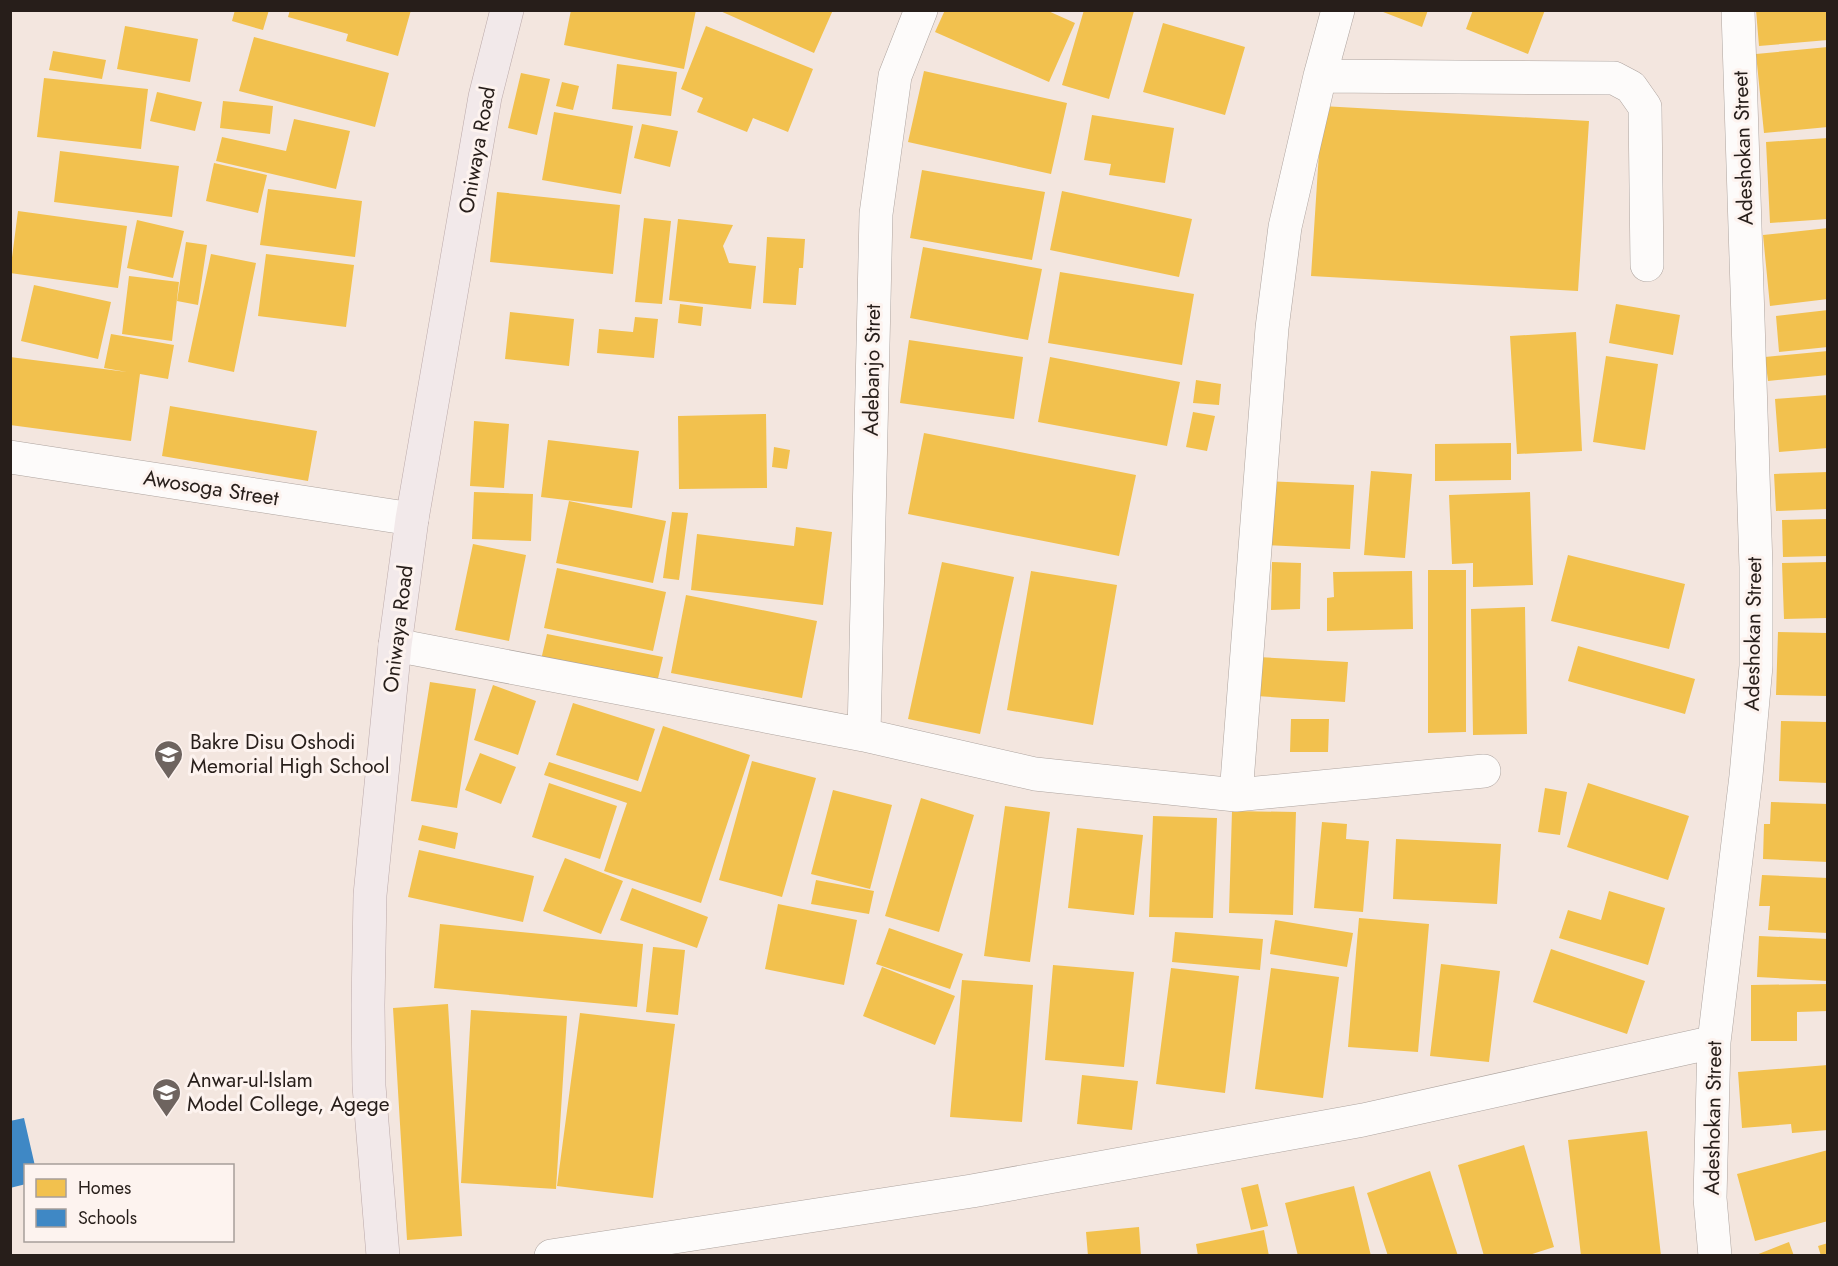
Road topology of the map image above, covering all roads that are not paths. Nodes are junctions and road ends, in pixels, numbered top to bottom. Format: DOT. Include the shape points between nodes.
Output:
graph roads {
  1 [pos="507,10"];
  2 [pos="921,10"];
  3 [pos="1338,10"];
  4 [pos="1738,10"];
  5 [pos="1320,76"];
  6 [pos="1647,265"];
  7 [pos="10,457"];
  8 [pos="412,519"];
  9 [pos="395,645"];
  10 [pos="864,735"];
  11 [pos="1484,771"];
  12 [pos="1236,795"];
  13 [pos="1714,1042"];
  14 [pos="383,1256"];
  15 [pos="551,1256"];
  16 [pos="1715,1256"];
  1 -- 8 [label="main road, Oniwaya Road" via="485,97"];
  2 -- 10 [label="street, Adebanjo Stret" via="895,76 876,214"];
  3 -- 5 [label="street"];
  4 -- 13 [label="street, Adeshokan Street" via="1756,666"];
  5 -- 6 [label="street" via="1614,78 1631,87 1645,107"];
  5 -- 12 [label="street" via="1285,227 1272,327"];
  7 -- 8 [label="street, Awosoga Street"];
  8 -- 9 [label="main road, Oniwaya Road"];
  9 -- 10 [label="street"];
  9 -- 14 [label="main road, Oniwaya Road" via="370,895 369,1086"];
  10 -- 12 [label="street" via="1035,774"];
  11 -- 12 [label="street"];
  13 -- 15 [label="street" via="1364,1120 972,1191"];
  13 -- 16 [label="street, Adeshokan Street" via="1710,1198"];
}
